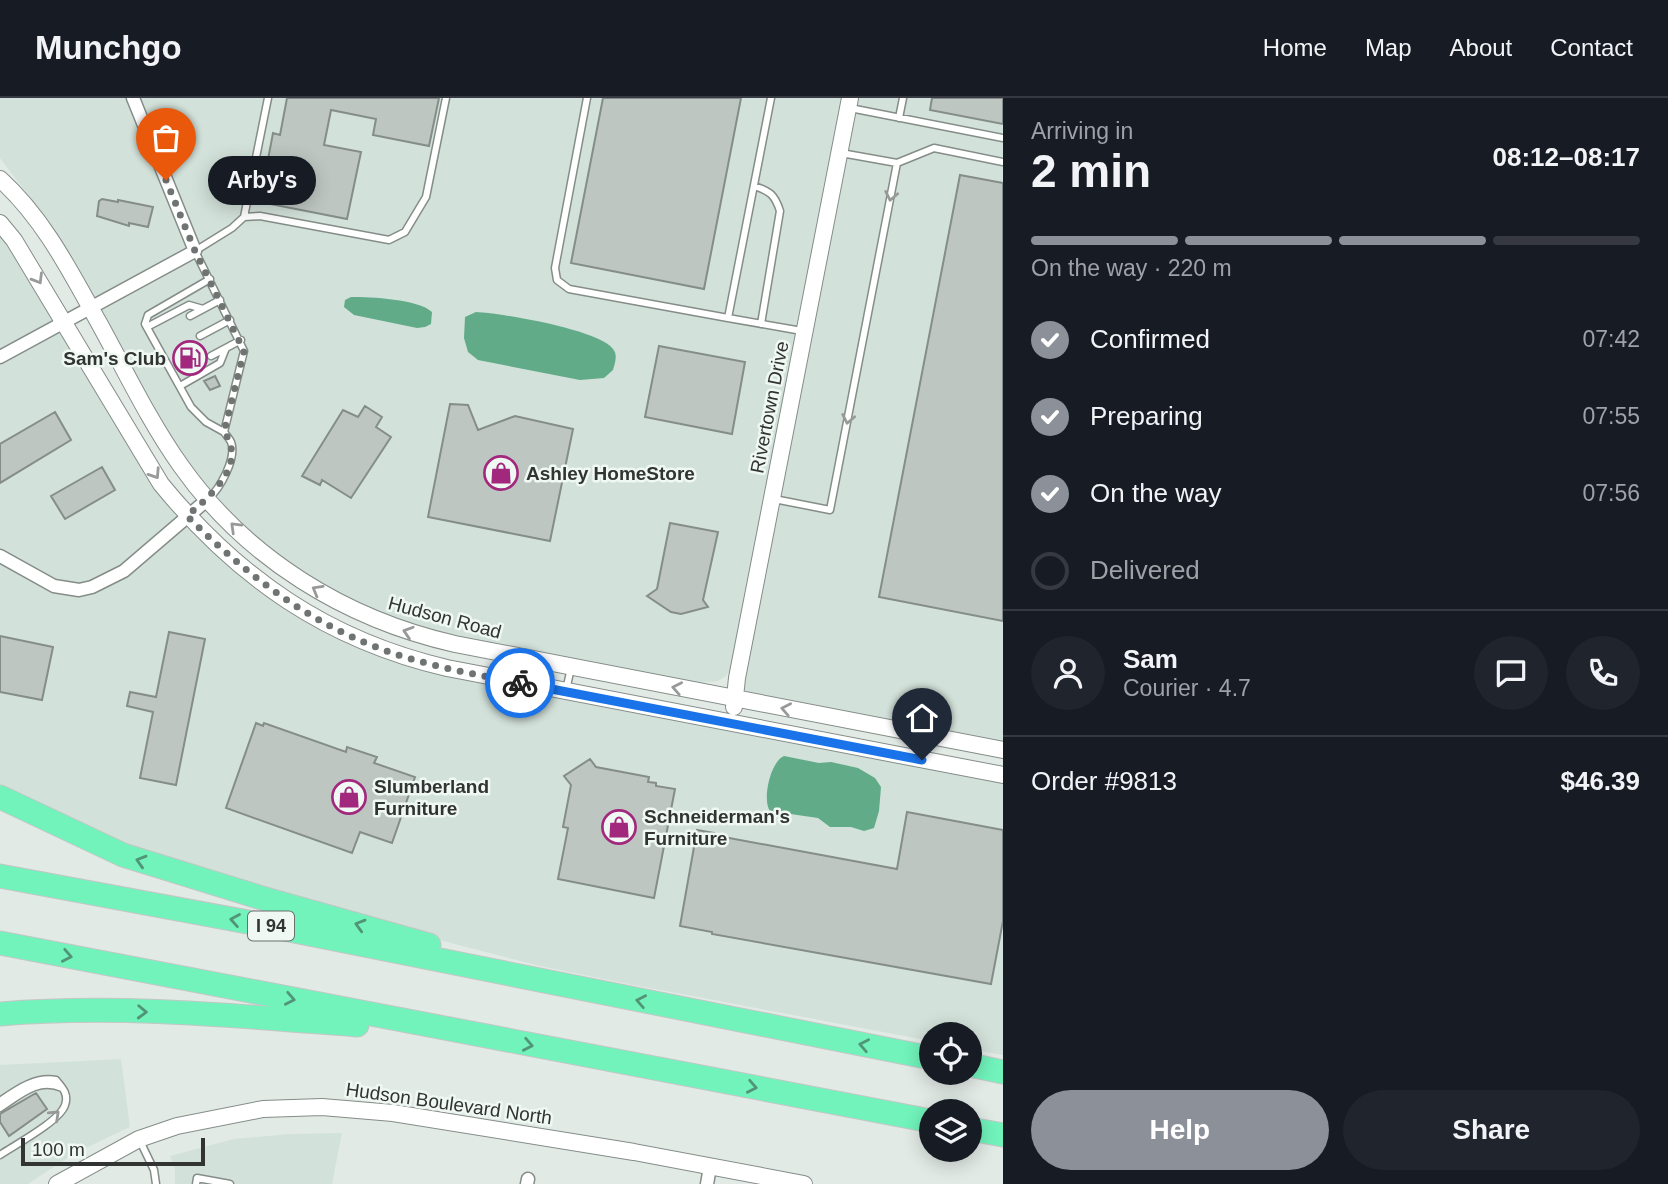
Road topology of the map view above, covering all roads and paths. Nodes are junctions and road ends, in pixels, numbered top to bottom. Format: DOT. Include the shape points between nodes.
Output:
graph roads {
  1 [pos="133,98"];
  2 [pos="268,98"];
  3 [pos="446,98"];
  4 [pos="587,98"];
  5 [pos="771,98"];
  6 [pos="903,98"];
  7 [pos="849,103"];
  8 [pos="899,118"];
  9 [pos="1003,138"];
  10 [pos="839,152"];
  11 [pos="1003,162"];
  12 [pos="897,163"];
  13 [pos="0,179"];
  14 [pos="754,186"];
  15 [pos="244,217"];
  16 [pos="0,223"];
  17 [pos="195,251"];
  18 [pos="210,279"];
  19 [pos="220,300"];
  20 [pos="90,307"];
  21 [pos="203,309"];
  22 [pos="190,316"];
  23 [pos="728,317"];
  24 [pos="230,320"];
  25 [pos="63,321"];
  26 [pos="761,324"];
  27 [pos="147,327"];
  28 [pos="162,332"];
  29 [pos="804,332"];
  30 [pos="201,336"];
  31 [pos="153,337"];
  32 [pos="241,340"];
  33 [pos="226,348"];
  34 [pos="172,352"];
  35 [pos="211,356"];
  36 [pos="0,357"];
  37 [pos="163,357"];
  38 [pos="183,372"];
  39 [pos="174,377"];
  40 [pos="180,386"];
  41 [pos="224,432"];
  42 [pos="773,498"];
  43 [pos="208,499"];
  44 [pos="187,516"];
  45 [pos="0,556"];
  46 [pos="571,668"];
  47 [pos="566,692"];
  48 [pos="735,699"];
  49 [pos="732,724"];
  50 [pos="1003,750"];
  51 [pos="1003,775"];
  52 [pos="0,797"];
  53 [pos="0,876"];
  54 [pos="0,943"];
  55 [pos="542,982"];
  56 [pos="0,1014"];
  57 [pos="461,1033"];
  58 [pos="919,1056"];
  59 [pos="982,1068"];
  60 [pos="1003,1072"];
  61 [pos="63,1089"];
  62 [pos="0,1101"];
  63 [pos="0,1108"];
  64 [pos="919,1119"];
  65 [pos="982,1131"];
  66 [pos="1003,1135"];
  67 [pos="139,1139"];
  68 [pos="0,1156"];
  69 [pos="710,1167"];
  70 [pos="726,1177"];
  71 [pos="57,1184"];
  72 [pos="156,1184"];
  73 [pos="196,1184"];
  74 [pos="230,1184"];
  75 [pos="706,1184"];
  76 [pos="804,1184"];
  1 -- 17 [label="street"];
  2 -- 15 [label="lane"];
  3 -- 15 [label="lane" via="426,197 405,232 389,240"];
  4 -- 23 [label="lane" via="555,268 557,280 569,289"];
  5 -- 14 [label="lane"];
  6 -- 8 [label="lane"];
  7 -- 8 [label="lane"];
  7 -- 10 [label="street, Rivertown Drive"];
  8 -- 9 [label="lane"];
  10 -- 12 [label="lane"];
  10 -- 29 [label="street, Rivertown Drive"];
  11 -- 12 [label="lane" via="934,148"];
  12 -- 42 [label="lane, one-way" via="830,510"];
  13 -- 20 [label="street, Hudson Road" via="43,226"];
  14 -- 23 [label="lane"];
  14 -- 26 [label="lane" via="769,190 780,211"];
  15 -- 17 [label="lane"];
  16 -- 25 [label="street, one-way"];
  17 -- 18 [label="lane"];
  17 -- 20 [label="street"];
  18 -- 19 [label="lane"];
  18 -- 27 [label="lane" via="148,315"];
  19 -- 21 [label="lane"];
  19 -- 24 [label="lane"];
  20 -- 25 [label="street"];
  20 -- 43 [label="street, Hudson Road" via="162,437"];
  21 -- 22 [label="lane"];
  21 -- 27 [label="lane" via="189,304"];
  23 -- 26 [label="lane"];
  24 -- 30 [label="lane"];
  24 -- 32 [label="lane"];
  25 -- 36 [label="street"];
  25 -- 44 [label="street, one-way" via="137,447"];
  26 -- 29 [label="lane"];
  27 -- 31 [label="lane"];
  28 -- 31 [label="lane"];
  29 -- 42 [label="street, Rivertown Drive"];
  31 -- 37 [label="lane"];
  32 -- 33 [label="lane"];
  32 -- 41 [label="lane" via="244,358"];
  33 -- 35 [label="lane"];
  33 -- 40 [label="lane" via="220,363"];
  34 -- 37 [label="lane"];
  37 -- 39 [label="lane"];
  38 -- 39 [label="lane"];
  39 -- 40 [label="lane"];
  40 -- 41 [label="lane" via="191,407"];
  41 -- 43 [label="lane" via="232,450 226,473"];
  42 -- 48 [label="street, Rivertown Drive"];
  43 -- 44 [label="street"];
  46 -- 43 [label="street, Hudson Road, one-way" via="425,637 353,610 288,573"];
  44 -- 45 [label="street" via="124,570 106,582 79,590 54,586"];
  44 -- 47 [label="street" via="274,593 332,628 415,660"];
  46 -- 47 [label="lane"];
  48 -- 46 [label="street, Hudson Road, one-way"];
  47 -- 49 [label="street"];
  48 -- 49 [label="street, Rivertown Drive"];
  50 -- 48 [label="street, Hudson Road, one-way"];
  49 -- 51 [label="street"];
  55 -- 52 [label="highway, one-way" via="457,952 123,855"];
  55 -- 53 [label="highway, I 94, one-way"];
  54 -- 57 [label="highway, one-way"];
  58 -- 55 [label="highway, I 94, one-way"];
  56 -- 57 [label="highway, one-way" via="229,1015"];
  57 -- 64 [label="highway, one-way"];
  59 -- 60 [label="highway"];
  61 -- 62 [label="lane" via="56,1080 43,1079"];
  61 -- 63 [label="lane" via="46,1084 32,1087"];
  68 -- 61 [label="lane, one-way" via="58,1115 65,1105"];
  65 -- 66 [label="highway"];
  67 -- 69 [label="street, Hudson Boulevard North" via="241,1112 322,1107 393,1113"];
  67 -- 71 [label="street, Hudson Boulevard North"];
  67 -- 72 [label="lane"];
  69 -- 70 [label="street, Hudson Boulevard North"];
  69 -- 75 [label="street"];
  70 -- 76 [label="street, Hudson Boulevard North"];
  73 -- 74 [label="lane" via="197,1178"];
}
